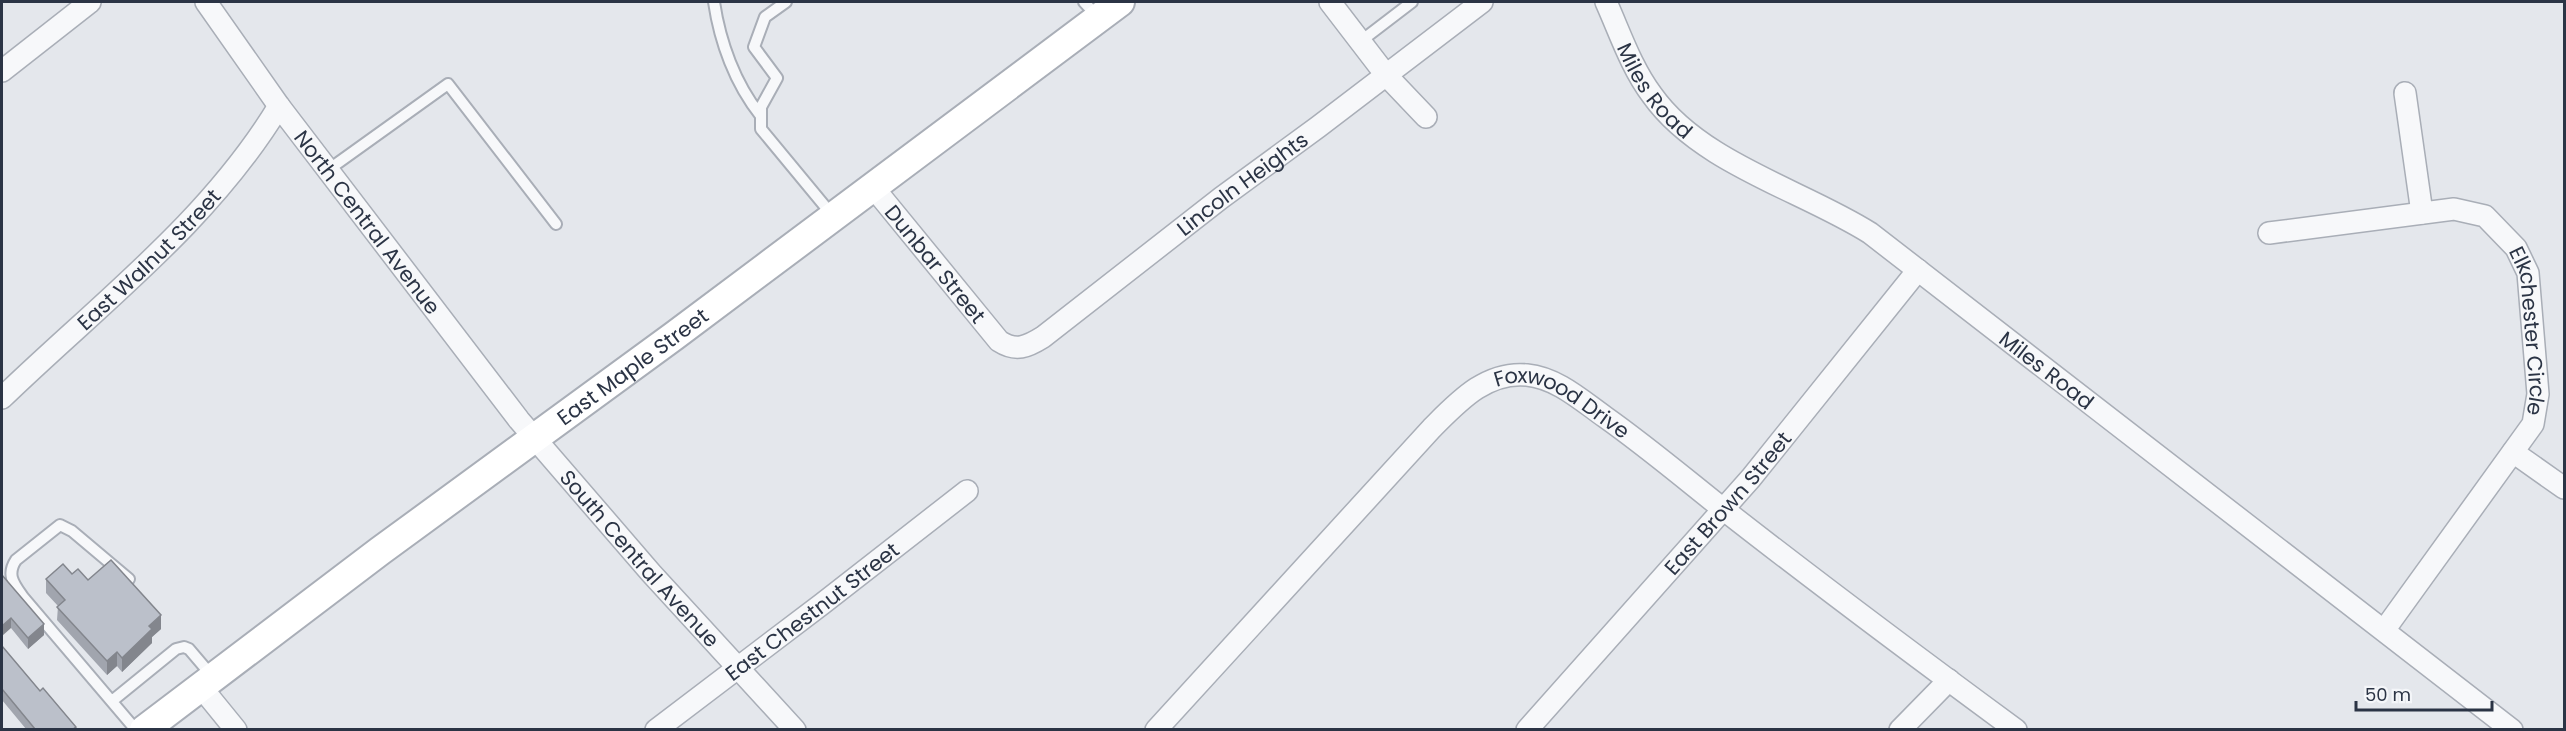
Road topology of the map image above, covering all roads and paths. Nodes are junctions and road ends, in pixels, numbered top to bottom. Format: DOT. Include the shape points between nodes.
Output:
graph roads {
  1 [pos="90,2"];
  2 [pos="206,2"];
  3 [pos="714,2"];
  4 [pos="786,2"];
  5 [pos="1330,2"];
  6 [pos="1412,2"];
  7 [pos="1606,2"];
  8 [pos="1471,4"];
  9 [pos="1101,7"];
  10 [pos="1361,41"];
  11 [pos="2,71"];
  12 [pos="1386,75"];
  13 [pos="2405,93"];
  14 [pos="279,106"];
  15 [pos="761,116"];
  16 [pos="1426,117"];
  17 [pos="328,170"];
  18 [pos="873,187"];
  19 [pos="2422,213"];
  20 [pos="833,216"];
  21 [pos="556,224"];
  22 [pos="2270,233"];
  23 [pos="1918,270"];
  24 [pos="999,341"];
  25 [pos="2,398"];
  26 [pos="535,439"];
  27 [pos="2513,452"];
  28 [pos="2565,488"];
  29 [pos="967,491"];
  30 [pos="1724,510"];
  31 [pos="129,579"];
  32 [pos="2385,629"];
  33 [pos="737,668"];
  34 [pos="1949,680"];
  35 [pos="207,682"];
  36 [pos="112,701"];
  37 [pos="136,729"];
  38 [pos="144,729"];
  39 [pos="236,729"];
  40 [pos="656,729"];
  41 [pos="795,729"];
  42 [pos="1156,729"];
  43 [pos="1527,729"];
  44 [pos="1900,729"];
  45 [pos="2016,729"];
  46 [pos="2512,729"];
  1 -- 11 [label="street"];
  2 -- 14 [label="street, North Central Avenue"];
  3 -- 15 [label="lane" via="718,27 744,96"];
  4 -- 15 [label="lane" via="765,17 754,47 777,78 761,107"];
  5 -- 10 [label="street"];
  6 -- 10 [label="lane"];
  7 -- 23 [label="street, Miles Road" via="1636,73 1675,121 1754,174 1848,219"];
  8 -- 12 [label="street, Lincoln Heights"];
  9 -- 18 [label="main road, East Maple Street"];
  10 -- 12 [label="street"];
  12 -- 16 [label="street"];
  12 -- 24 [label="street, Lincoln Heights" via="1043,337 1015,349"];
  13 -- 19 [label="street"];
  14 -- 17 [label="street, North Central Avenue"];
  14 -- 25 [label="street, East Walnut Street" via="259,140 185,228"];
  15 -- 20 [label="lane" via="761,129"];
  17 -- 21 [label="lane" via="448,84"];
  17 -- 26 [label="street, North Central Avenue"];
  18 -- 20 [label="main road, East Maple Street"];
  18 -- 24 [label="street, Dunbar Street"];
  19 -- 22 [label="street, Elkchester Circle"];
  19 -- 27 [label="street, Elkchester Circle" via="2454,209 2485,216 2516,248 2528,273 2538,394 2533,424"];
  20 -- 26 [label="main road, East Maple Street"];
  23 -- 30 [label="street, East Brown Street"];
  23 -- 32 [label="street, Miles Road"];
  26 -- 33 [label="street, South Central Avenue"];
  26 -- 35 [label="main road, East Maple Street"];
  27 -- 28 [label="street"];
  27 -- 32 [label="street, Elkchester Circle"];
  29 -- 33 [label="street, East Chestnut Street"];
  30 -- 34 [label="street, Foxwood Drive"];
  30 -- 42 [label="street, Foxwood Drive" via="1562,386 1525,374 1491,380 1461,399 1432,428"];
  30 -- 43 [label="street, East Brown Street"];
  31 -- 36 [label="lane" via="60,525 11,567 11,579 23,597"];
  32 -- 46 [label="street, Miles Road"];
  33 -- 40 [label="street, East Chestnut Street"];
  33 -- 41 [label="street, South Central Avenue"];
  34 -- 44 [label="street"];
  34 -- 45 [label="street, Foxwood Drive"];
  35 -- 36 [label="lane" via="189,649 176,649"];
  35 -- 38 [label="main road, East Maple Street"];
  35 -- 39 [label="street"];
  36 -- 37 [label="lane"];
}
